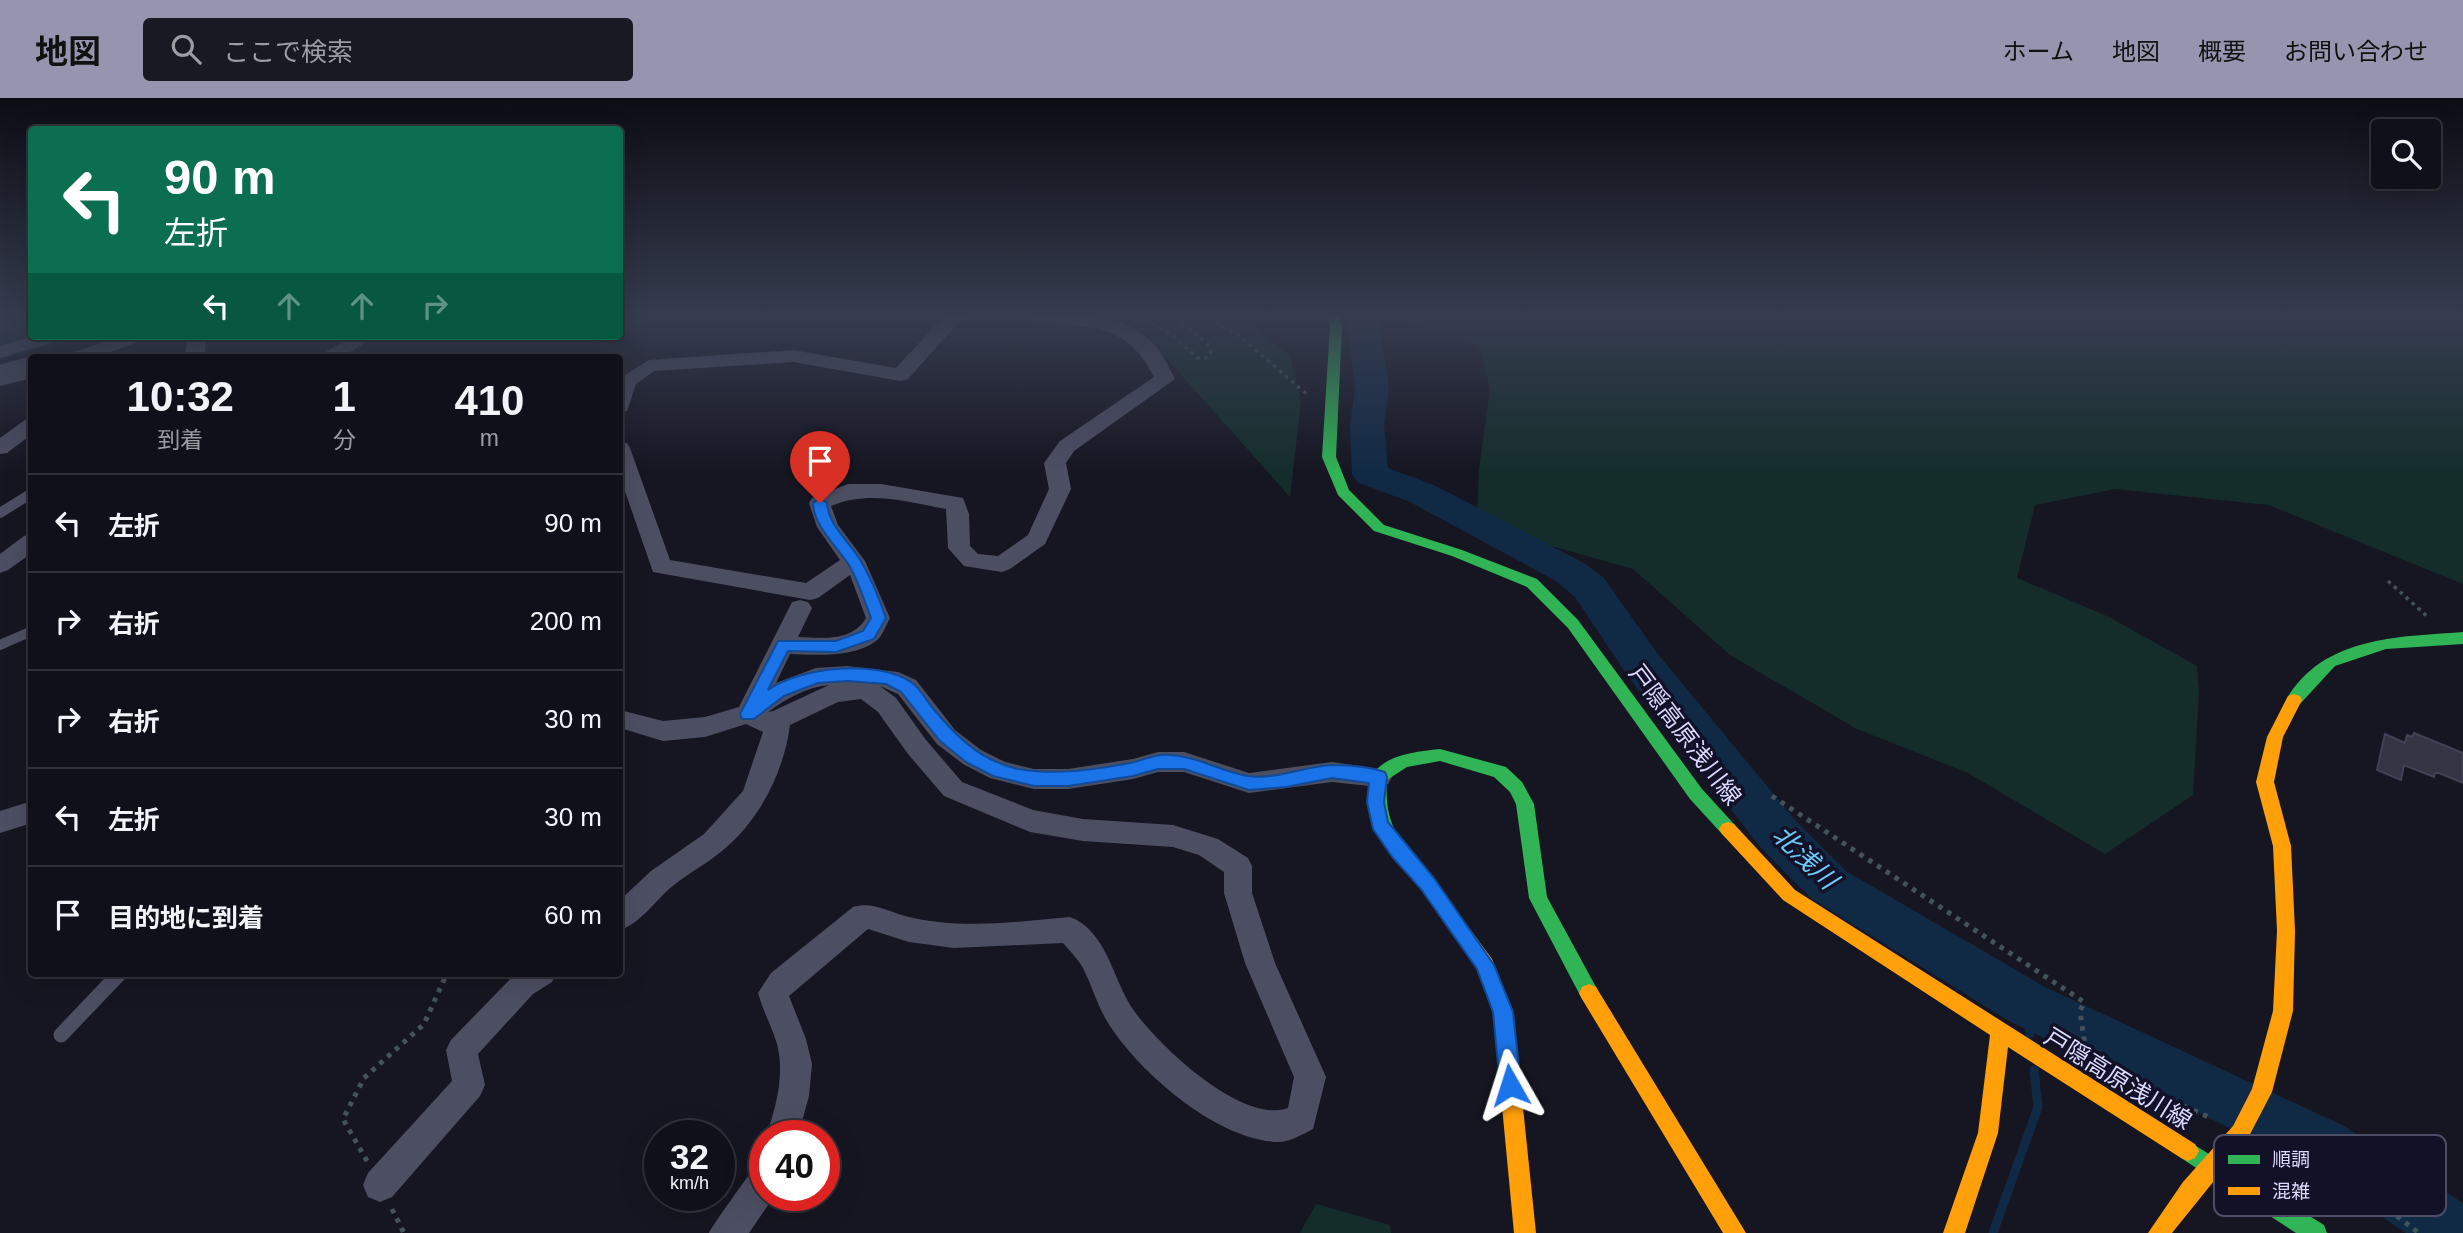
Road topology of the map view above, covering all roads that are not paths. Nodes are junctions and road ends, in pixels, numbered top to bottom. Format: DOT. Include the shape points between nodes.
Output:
graph roads {
  1 [pos="648,367"];
  2 [pos="859,367"];
  3 [pos="907,367"];
  4 [pos="1161,367"];
  5 [pos="1333,367"];
  6 [pos="28,373"];
  7 [pos="0,380"];
  8 [pos="623,396"];
  9 [pos="28,427"];
  10 [pos="0,448"];
  11 [pos="623,457"];
  12 [pos="28,496"];
  13 [pos="0,513"];
  14 [pos="28,544"];
  15 [pos="854,561"];
  16 [pos="3,566"];
  17 [pos="800,608"];
  18 [pos="28,633"];
  19 [pos="2463,638"];
  20 [pos="0,645"];
  21 [pos="783,645"];
  22 [pos="748,714"];
  23 [pos="778,719"];
  24 [pos="623,720"];
  25 [pos="1379,777"];
  26 [pos="28,813"];
  27 [pos="0,822"];
  28 [pos="623,915"];
  29 [pos="116,977"];
  30 [pos="535,977"];
  31 [pos="2000,1032"];
  32 [pos="61,1035"];
  33 [pos="786,1120"];
  34 [pos="2238,1135"];
  35 [pos="2214,1163"];
  36 [pos="2214,1167"];
  37 [pos="380,1185"];
  38 [pos="749,1207"];
  39 [pos="2290,1216"];
  40 [pos="726,1233"];
  41 [pos="1525,1233"];
  42 [pos="1735,1233"];
  43 [pos="1954,1233"];
  44 [pos="2159,1233"];
  45 [pos="2316,1233"];
  1 -- 8 [label="street" via="627,381"];
  2 -- 3 [label="street" via="901,374"];
  4 -- 15 [label="street" via="1165,379 1067,446 1055,463 1060,489 1037,539 1002,564 972,561 959,548 955,503 848,491 820,503 820,516"];
  5 -- 31 [label="main road, 戸隠高原浅川線" via="1329,457 1343,492 1379,528 1532,583 1573,624 1696,794 1789,895"];
  6 -- 7 [label="street"];
  9 -- 10 [label="street"];
  11 -- 15 [label="street" via="661,567 810,593"];
  12 -- 13 [label="lane"];
  14 -- 16 [label="street"];
  15 -- 21 [label="street" via="878,618 868,635 836,647"];
  17 -- 21 [label="street"];
  18 -- 20 [label="lane"];
  19 -- 34 [label="main road" via="2385,643 2329,662 2290,704 2275,737 2265,782 2282,846 2283,1011 2262,1092"];
  21 -- 22 [label="street"];
  22 -- 23 [label="street" via="769,724"];
  22 -- 24 [label="street" via="705,727 663,731"];
  22 -- 25 [label="street" via="778,692 816,677 889,678 907,687 946,737 972,757 999,771 1034,779 1068,779 1158,762 1184,762 1249,783 1332,772"];
  23 -- 28 [label="street" via="754,797 714,842 661,878"];
  23 -- 33 [label="street" via="834,694 866,689 887,705 953,789 1030,821 1173,836 1208,847 1238,866 1238,893 1260,963 1310,1077 1302,1118 1279,1127 1241,1118 1198,1094 1132,1031 1110,999 1094,960 1070,930 955,936 914,931 863,916 773,993 795,1054"];
  25 -- 41 [label="main road" via="1379,824 1485,965 1503,1012"];
  25 -- 42 [label="main road" via="1403,761 1440,755 1500,772 1516,787 1525,804 1538,898 1585,986"];
  26 -- 27 [label="street"];
  29 -- 32 [label="lane"];
  30 -- 37 [label="street" via="462,1050 470,1085"];
  31 -- 36 [label="main road, 戸隠高原浅川線"];
  31 -- 43 [label="main road" via="1988,1133"];
  35 -- 44 [label="main road"];
  38 -- 40 [label="street"];
  39 -- 45 [label="main road, 戸隠高原浅川線"];
}
